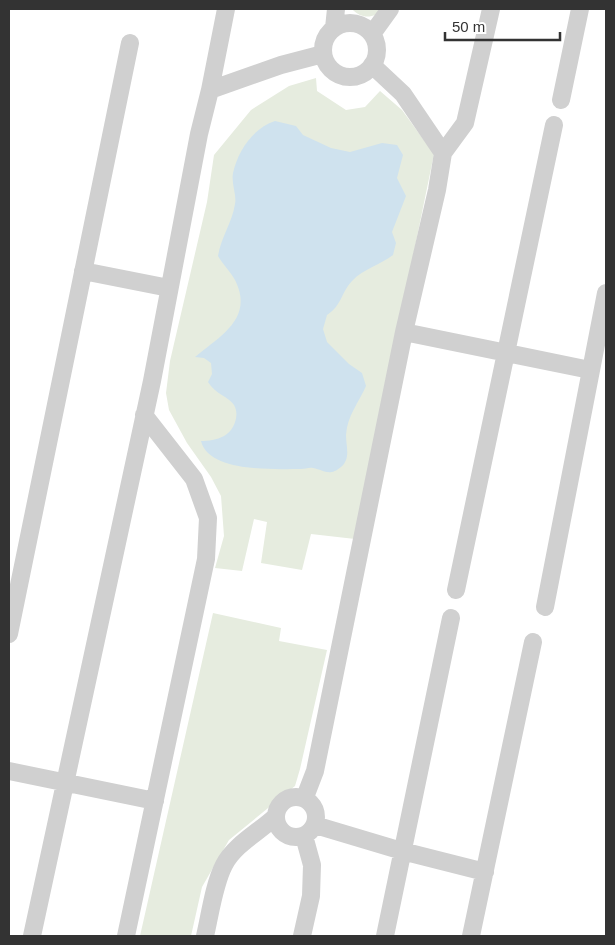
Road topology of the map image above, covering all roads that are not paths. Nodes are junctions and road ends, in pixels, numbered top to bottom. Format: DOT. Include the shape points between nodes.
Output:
graph roads {
  1 [pos="226,9"];
  2 [pos="336,9"];
  3 [pos="390,9"];
  4 [pos="491,9"];
  5 [pos="580,9"];
  6 [pos="334,28"];
  7 [pos="372,34"];
  8 [pos="130,44"];
  9 [pos="323,54"];
  10 [pos="372,65"];
  11 [pos="210,90"];
  12 [pos="562,100"];
  13 [pos="554,125"];
  14 [pos="443,153"];
  15 [pos="83,272"];
  16 [pos="169,288"];
  17 [pos="606,294"];
  18 [pos="404,332"];
  19 [pos="506,353"];
  20 [pos="590,370"];
  21 [pos="144,415"];
  22 [pos="456,590"];
  23 [pos="545,607"];
  24 [pos="451,618"];
  25 [pos="9,634"];
  26 [pos="533,642"];
  27 [pos="9,771"];
  28 [pos="65,782"];
  29 [pos="305,797"];
  30 [pos="155,801"];
  31 [pos="275,816"];
  32 [pos="309,831"];
  33 [pos="402,851"];
  34 [pos="485,872"];
  35 [pos="32,936"];
  36 [pos="126,936"];
  37 [pos="205,936"];
  38 [pos="302,936"];
  39 [pos="385,936"];
  40 [pos="471,936"];
  1 -- 11 [label="street"];
  2 -- 6 [label="street"];
  3 -- 7 [label="street"];
  4 -- 14 [label="street" via="465,123"];
  5 -- 12 [label="street"];
  6 -- 7 [label="street" via="354,23"];
  6 -- 9 [label="street" via="323,45"];
  7 -- 10 [label="street" via="376,45"];
  8 -- 15 [label="street"];
  9 -- 10 [label="street" via="328,66 345,77 355,77"];
  9 -- 11 [label="street"];
  10 -- 14 [label="street" via="402,94"];
  11 -- 16 [label="street"];
  13 -- 19 [label="street"];
  14 -- 18 [label="street"];
  15 -- 16 [label="street"];
  15 -- 25 [label="street"];
  16 -- 21 [label="street"];
  17 -- 20 [label="street"];
  18 -- 19 [label="street"];
  18 -- 29 [label="street" via="315,771"];
  19 -- 20 [label="street"];
  19 -- 22 [label="street"];
  20 -- 23 [label="street"];
  21 -- 28 [label="street"];
  21 -- 30 [label="street" via="194,479 208,518 206,559"];
  24 -- 33 [label="street"];
  26 -- 34 [label="street"];
  27 -- 28 [label="street"];
  28 -- 30 [label="street"];
  28 -- 35 [label="street"];
  29 -- 31 [label="street" via="292,796 278,805"];
  29 -- 32 [label="street" via="317,814"];
  30 -- 36 [label="street"];
  31 -- 32 [label="street" via="278,829 288,836"];
  31 -- 37 [label="street" via="224,864"];
  32 -- 33 [label="street"];
  32 -- 38 [label="street" via="311,896"];
  33 -- 34 [label="street"];
  33 -- 39 [label="street"];
  34 -- 40 [label="street"];
}
